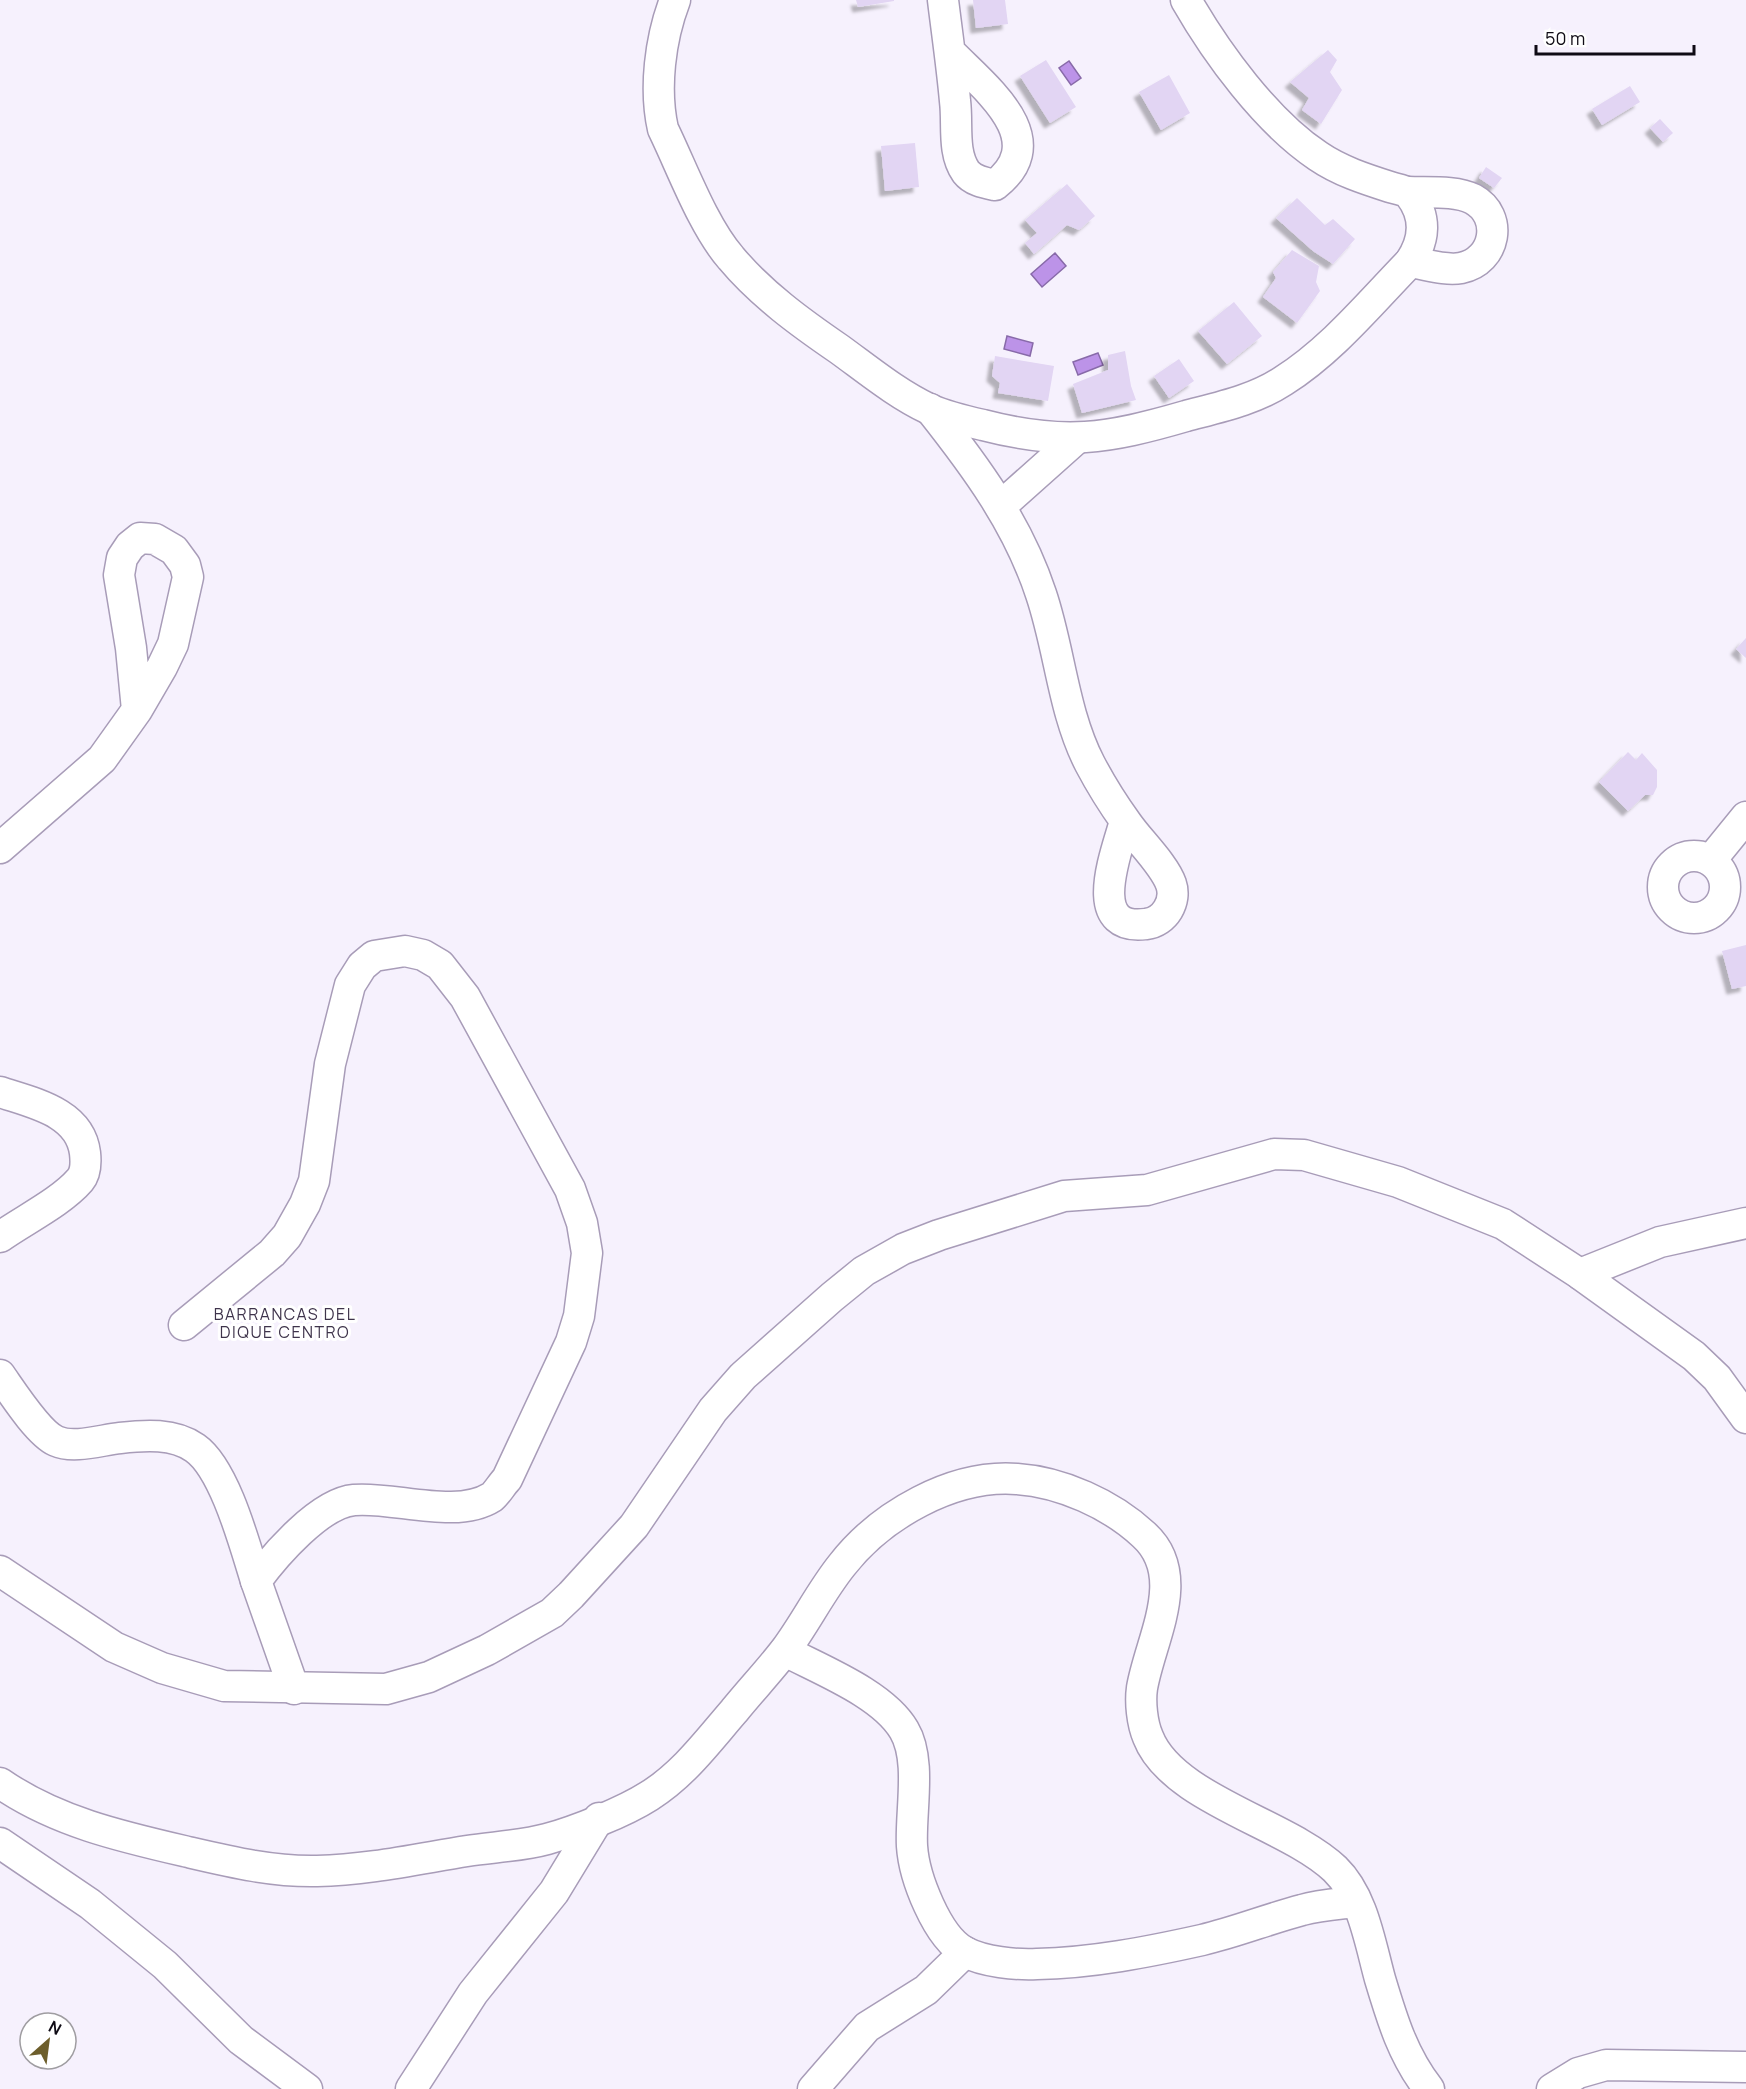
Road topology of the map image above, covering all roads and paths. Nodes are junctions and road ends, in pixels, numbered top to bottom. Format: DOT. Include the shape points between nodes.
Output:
graph roads {
  1 [pos="675,0"];
  2 [pos="943,0"];
  3 [pos="1186,0"];
  4 [pos="950,52"];
  5 [pos="1408,192"];
  6 [pos="1410,262"];
  7 [pos="930,409"];
  8 [pos="1076,439"];
  9 [pos="1002,505"];
  10 [pos="137,710"];
  11 [pos="1746,817"];
  12 [pos="1125,821"];
  13 [pos="0,848"];
  14 [pos="1711,860"];
  15 [pos="0,1092"];
  16 [pos="1746,1223"];
  17 [pos="0,1237"];
  18 [pos="1580,1274"];
  19 [pos="184,1325"];
  20 [pos="0,1375"];
  21 [pos="1746,1418"];
  22 [pos="0,1571"];
  23 [pos="256,1581"];
  24 [pos="785,1651"];
  25 [pos="294,1689"];
  26 [pos="0,1783"];
  27 [pos="599,1818"];
  28 [pos="0,1843"];
  29 [pos="1355,1902"];
  30 [pos="965,1952"];
  31 [pos="1746,2067"];
  32 [pos="307,2089"];
  33 [pos="411,2089"];
  34 [pos="813,2089"];
  35 [pos="1429,2089"];
  36 [pos="1552,2089"];
  1 -- 7 [label="street" via="660,68 660,114 663,129 714,233 756,284 810,329"];
  2 -- 4 [label="street"];
  3 -- 5 [label="street" via="1240,78 1296,140 1341,170"];
  5 -- 6 [label="street" via="1421,212 1423,230 1420,248"];
  5 -- 6 [label="street" via="1455,194 1472,199 1493,221 1494,234 1474,263 1460,268"];
  6 -- 8 [label="street" via="1331,344 1260,394 1129,433"];
  7 -- 8 [label="street" via="1012,433"];
  7 -- 9 [label="street"];
  8 -- 9 [label="street"];
  9 -- 12 [label="street" via="1042,596 1078,738"];
  10 -- 10 [label="street" via="172,644 188,578 185,565 174,550 155,539 140,538 122,558 119,575"];
  10 -- 13 [label="street" via="102,759"];
  11 -- 14 [label="street"];
  15 -- 17 [label="street" via="63,1117 78,1130 86,1162 82,1178 68,1191"];
  16 -- 18 [label="street" via="1660,1242"];
  18 -- 21 [label="street" via="1694,1356 1717,1378"];
  18 -- 25 [label="street" via="1503,1224 1398,1182 1304,1155 1274,1154 1146,1190 1064,1196 982,1221 903,1249 864,1271 743,1376 691,1438 634,1526 552,1612 487,1650 429,1677 386,1689"];
  19 -- 23 [label="street" via="272,1253 305,1204 314,1181 330,1064 350,985 362,966 374,956 405,951 440,965 465,997 570,1189 582,1223 587,1253 572,1342 507,1479 492,1497 465,1505 428,1506 353,1500 328,1510 301,1531"];
  20 -- 23 [label="street" via="46,1434 56,1441 69,1444 148,1434 195,1448 209,1461 235,1515"];
  22 -- 25 [label="street" via="114,1647 162,1668 224,1686"];
  23 -- 25 [label="street"];
  24 -- 27 [label="street" via="685,1768 649,1796"];
  24 -- 29 [label="street" via="842,1564 888,1521 928,1498 982,1479 1037,1480 1065,1489 1131,1524 1150,1540 1161,1563 1165,1584 1162,1622 1141,1690 1148,1739 1166,1764 1214,1800 1320,1855 1340,1874"];
  24 -- 30 [label="street" via="873,1699 893,1715 905,1732 910,1744 914,1794 915,1870 950,1941"];
  26 -- 27 [label="street" via="23,1799 69,1820 262,1869 356,1869 546,1839"];
  27 -- 33 [label="street" via="554,1892 474,1993"];
  28 -- 32 [label="street" via="90,1904 165,1965 241,2040"];
  29 -- 30 [label="street" via="1304,1909 1204,1939 1108,1959 1034,1965 984,1959"];
  29 -- 35 [label="street" via="1403,2051"];
  30 -- 34 [label="street" via="926,1990 867,2027"];
  31 -- 36 [label="street" via="1606,2065 1590,2067"];
}
